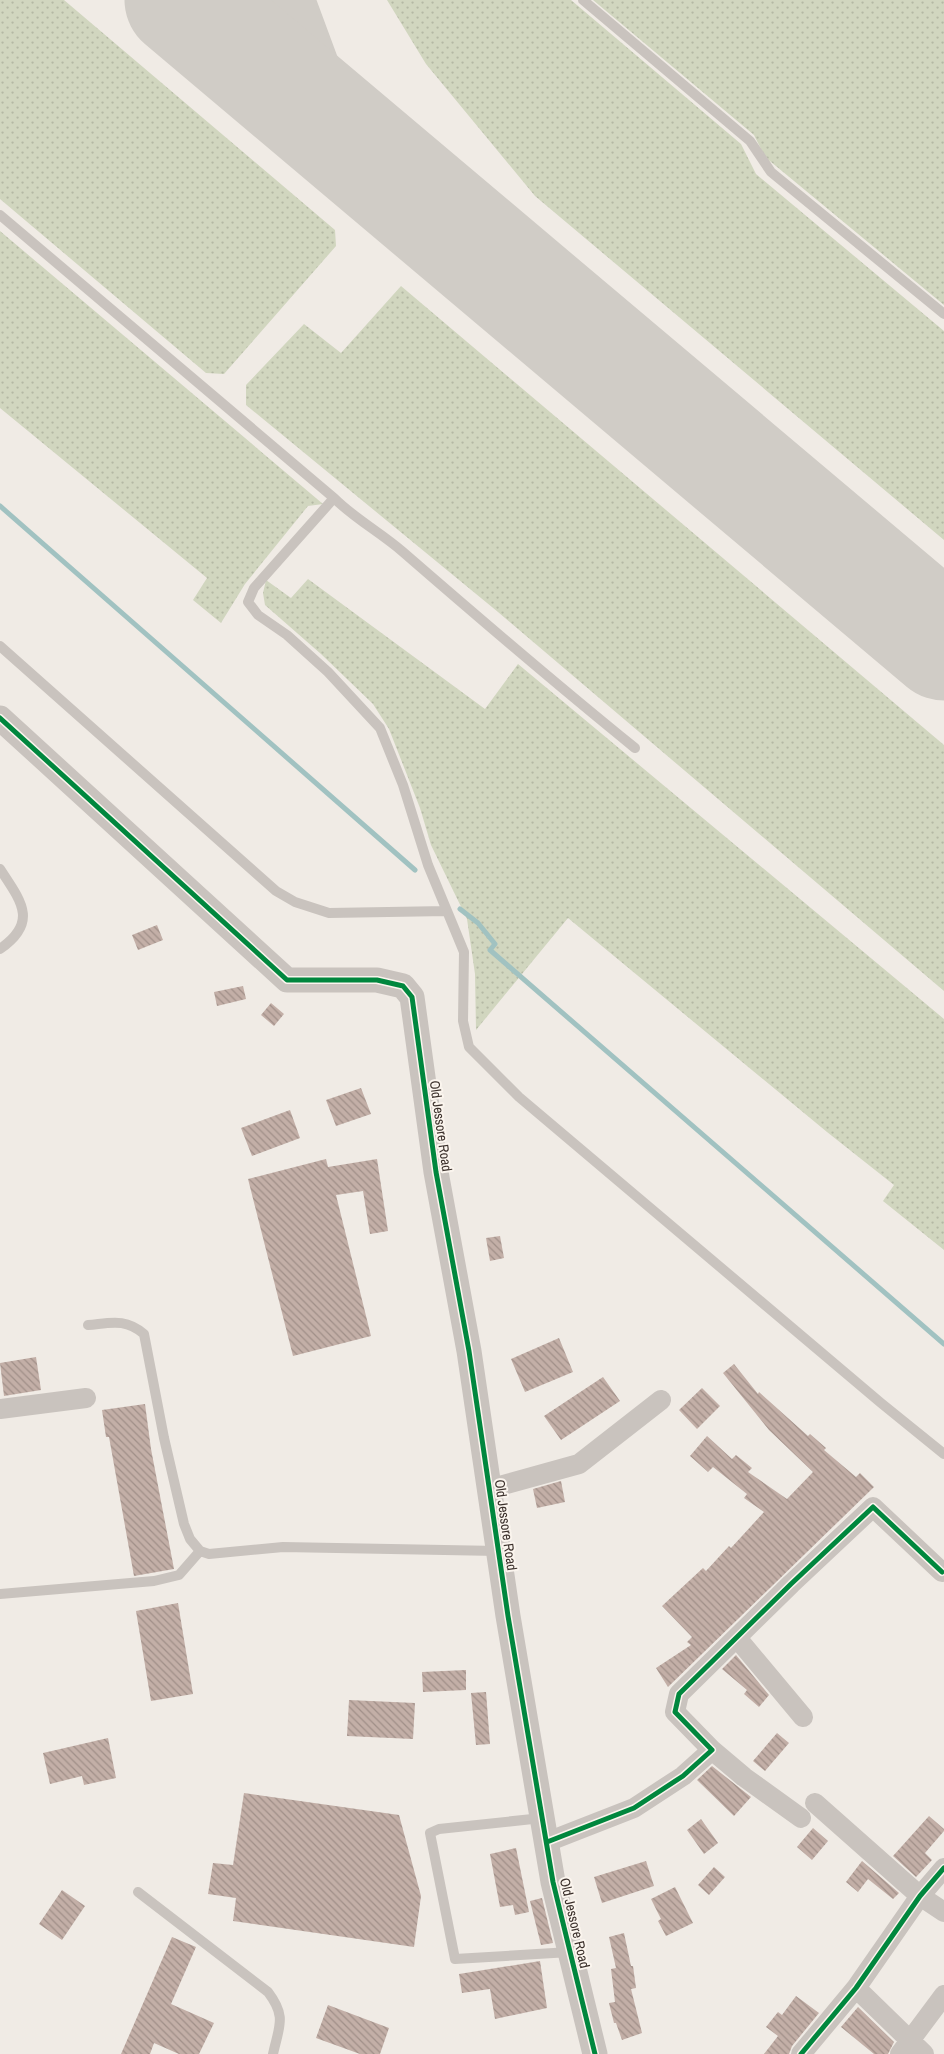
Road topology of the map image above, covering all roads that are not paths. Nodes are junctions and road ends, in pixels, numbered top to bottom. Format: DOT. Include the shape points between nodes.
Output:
graph roads {
  1 [pos="583,0"];
  2 [pos="0,215"];
  3 [pos="944,314"];
  4 [pos="334,498"];
  5 [pos="0,646"];
  6 [pos="0,718"];
  7 [pos="635,748"];
  8 [pos="0,869"];
  9 [pos="447,911"];
  10 [pos="0,949"];
  11 [pos="88,1325"];
  12 [pos="86,1398"];
  13 [pos="661,1400"];
  14 [pos="0,1408"];
  15 [pos="944,1454"];
  16 [pos="490,1489"];
  17 [pos="200,1551"];
  18 [pos="499,1552"];
  19 [pos="942,1572"];
  20 [pos="0,1594"];
  21 [pos="737,1638"];
  22 [pos="803,1716"];
  23 [pos="712,1750"];
  24 [pos="815,1803"];
  25 [pos="543,1818"];
  26 [pos="801,1818"];
  27 [pos="547,1842"];
  28 [pos="944,1868"];
  29 [pos="138,1892"];
  30 [pos="920,1896"];
  31 [pos="944,1912"];
  32 [pos="570,1952"];
  33 [pos="856,1988"];
  34 [pos="944,1995"];
  35 [pos="911,2050"];
  36 [pos="273,2054"];
  37 [pos="595,2054"];
  38 [pos="801,2054"];
  1 -- 3 [label="lane" via="750,141 771,172"];
  2 -- 4 [label="lane"];
  4 -- 7 [label="lane" via="397,547"];
  4 -- 9 [label="lane" via="254,588 248,602 258,615 328,672 380,728"];
  5 -- 9 [label="lane" via="282,895 328,913"];
  6 -- 16 [label="street, Old Jessore Road" via="287,980 377,980 403,986 412,997 436,1172"];
  8 -- 10 [label="lane" via="20,898 24,913 23,926"];
  9 -- 15 [label="lane" via="464,952 464,1021 469,1047 479,1059 526,1103"];
  11 -- 17 [label="lane" via="133,1324 144,1334 184,1524"];
  12 -- 14 [label="street"];
  13 -- 16 [label="street" via="579,1464"];
  16 -- 18 [label="street, Old Jessore Road"];
  17 -- 18 [label="lane" via="209,1554 283,1547"];
  17 -- 20 [label="lane" via="179,1575 154,1581"];
  18 -- 25 [label="street, Old Jessore Road"];
  19 -- 21 [label="street" via="873,1507"];
  21 -- 22 [label="street"];
  21 -- 23 [label="street" via="679,1694 677,1702 675,1712"];
  23 -- 26 [label="street"];
  23 -- 27 [label="street" via="684,1776 634,1808"];
  24 -- 30 [label="street"];
  25 -- 27 [label="street, Old Jessore Road"];
  25 -- 32 [label="lane" via="440,1828 430,1833 455,1960"];
  27 -- 32 [label="street, Old Jessore Road"];
  28 -- 30 [label="street"];
  29 -- 36 [label="lane" via="268,1992 278,2005 281,2017"];
  30 -- 31 [label="street"];
  30 -- 33 [label="street"];
  32 -- 37 [label="street, Old Jessore Road"];
  33 -- 35 [label="street"];
  33 -- 38 [label="street"];
  34 -- 35 [label="street"];
}
